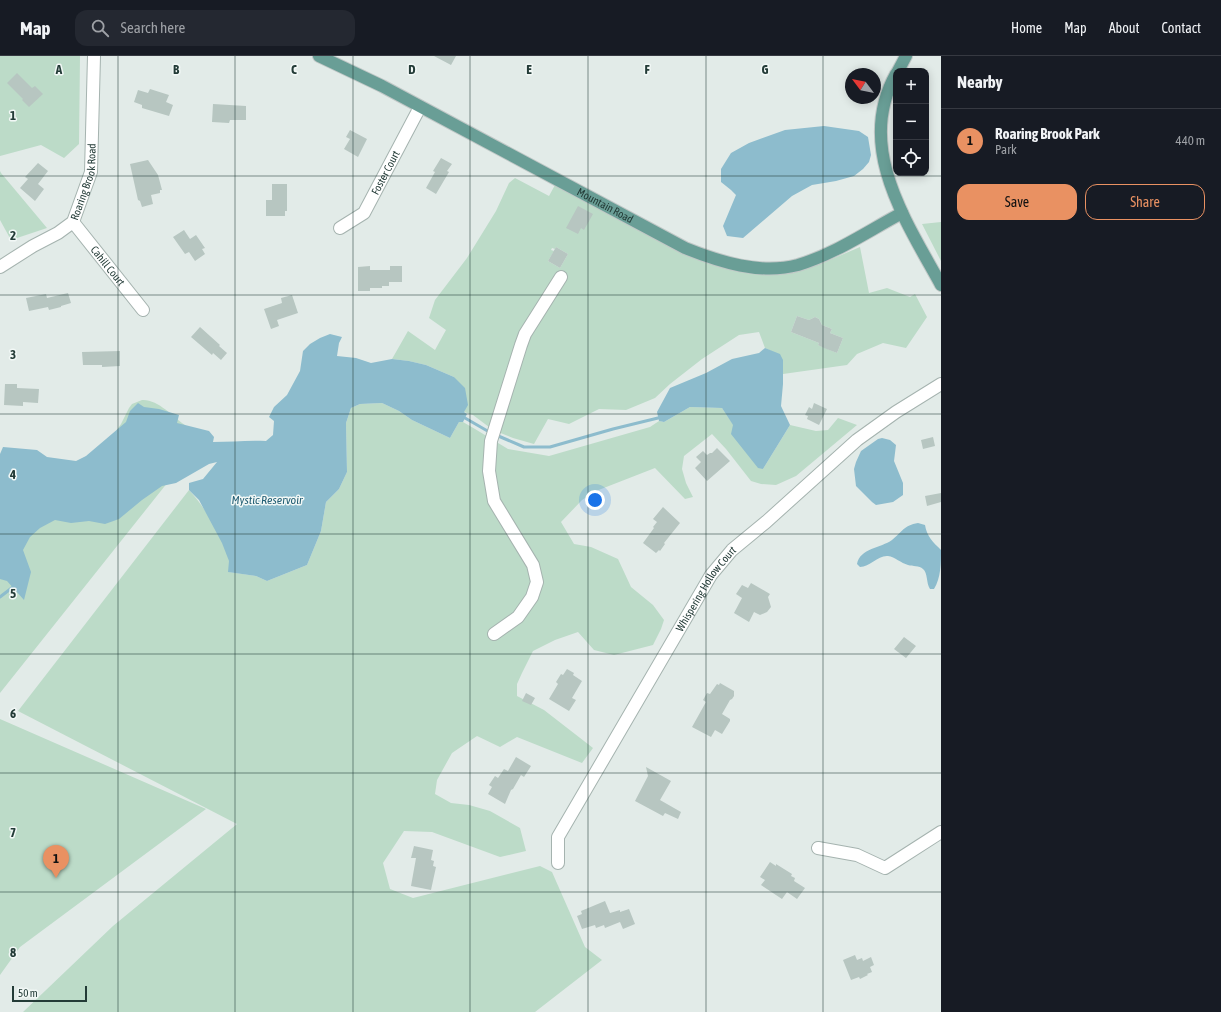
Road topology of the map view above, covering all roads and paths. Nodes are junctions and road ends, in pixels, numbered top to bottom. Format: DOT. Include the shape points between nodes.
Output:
graph roads {
  1 [pos="94,56"];
  2 [pos="319,56"];
  3 [pos="906,56"];
  4 [pos="900,68"];
  5 [pos="893,81"];
  6 [pos="420,107"];
  7 [pos="902,213"];
  8 [pos="73,222"];
  9 [pos="340,228"];
  10 [pos="0,267"];
  11 [pos="561,277"];
  12 [pos="941,285"];
  13 [pos="143,310"];
  14 [pos="941,384"];
  15 [pos="494,634"];
  16 [pos="941,832"];
  17 [pos="818,848"];
  18 [pos="558,863"];
  1 -- 8 [label="street, Roaring Brook Road" via="92,172"];
  2 -- 6 [label="main road, Mountain Road"];
  3 -- 4 [label="main road"];
  5 -- 7 [label="main road" via="881,116 880,138 885,168"];
  6 -- 7 [label="main road, Mountain Road" via="685,248 728,263 763,268 797,265 834,250"];
  6 -- 9 [label="street, Foster Court" via="364,213"];
  7 -- 12 [label="main road"];
  8 -- 10 [label="street, Roaring Brook Road"];
  8 -- 13 [label="street, Cahill Court"];
  11 -- 15 [label="street" via="525,334 491,441 489,471 494,501 533,565 536,582 532,597 518,617"];
  14 -- 18 [label="street, Whispering Hollow Court" via="857,440 732,550 711,575 558,837"];
  16 -- 17 [label="street" via="885,868 857,854"];
}
